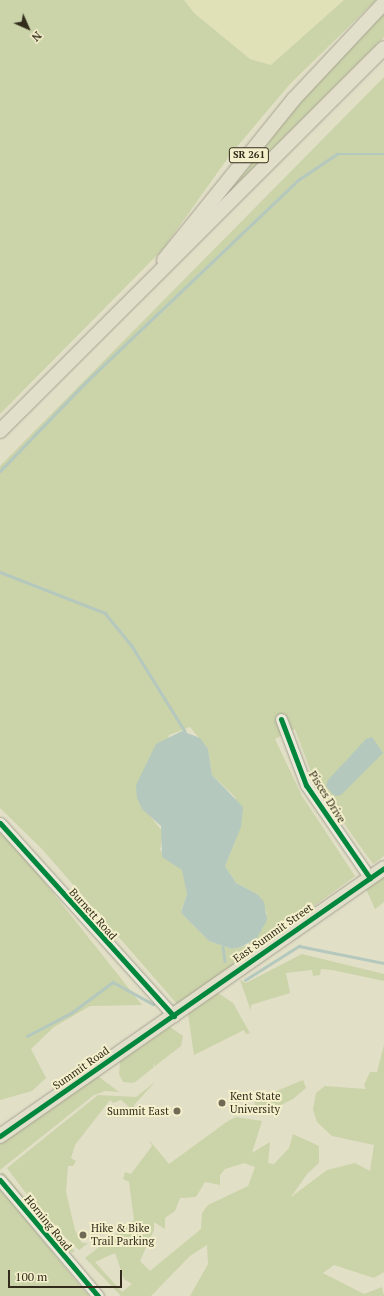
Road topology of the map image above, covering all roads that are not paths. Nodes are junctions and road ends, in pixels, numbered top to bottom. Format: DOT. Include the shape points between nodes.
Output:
graph roads {
  1 [pos="384,3"];
  2 [pos="384,48"];
  3 [pos="120,312"];
  4 [pos="0,431"];
  5 [pos="282,719"];
  6 [pos="0,823"];
  7 [pos="384,868"];
  8 [pos="370,878"];
  9 [pos="174,1016"];
  10 [pos="0,1136"];
  11 [pos="0,1180"];
  12 [pos="98,1296"];
  1 -- 3 [label="main road, SR 261" via="288,106"];
  2 -- 3 [label="main road, SR 261"];
  3 -- 4 [label="main road, SR 261"];
  5 -- 8 [label="street, Pisces Drive" via="306,785"];
  6 -- 9 [label="street, Burnett Road"];
  7 -- 8 [label="main road, East Summit Street"];
  8 -- 9 [label="main road, East Summit Street"];
  9 -- 10 [label="main road, Summit Road"];
  11 -- 12 [label="street, Horning Road"];
}
